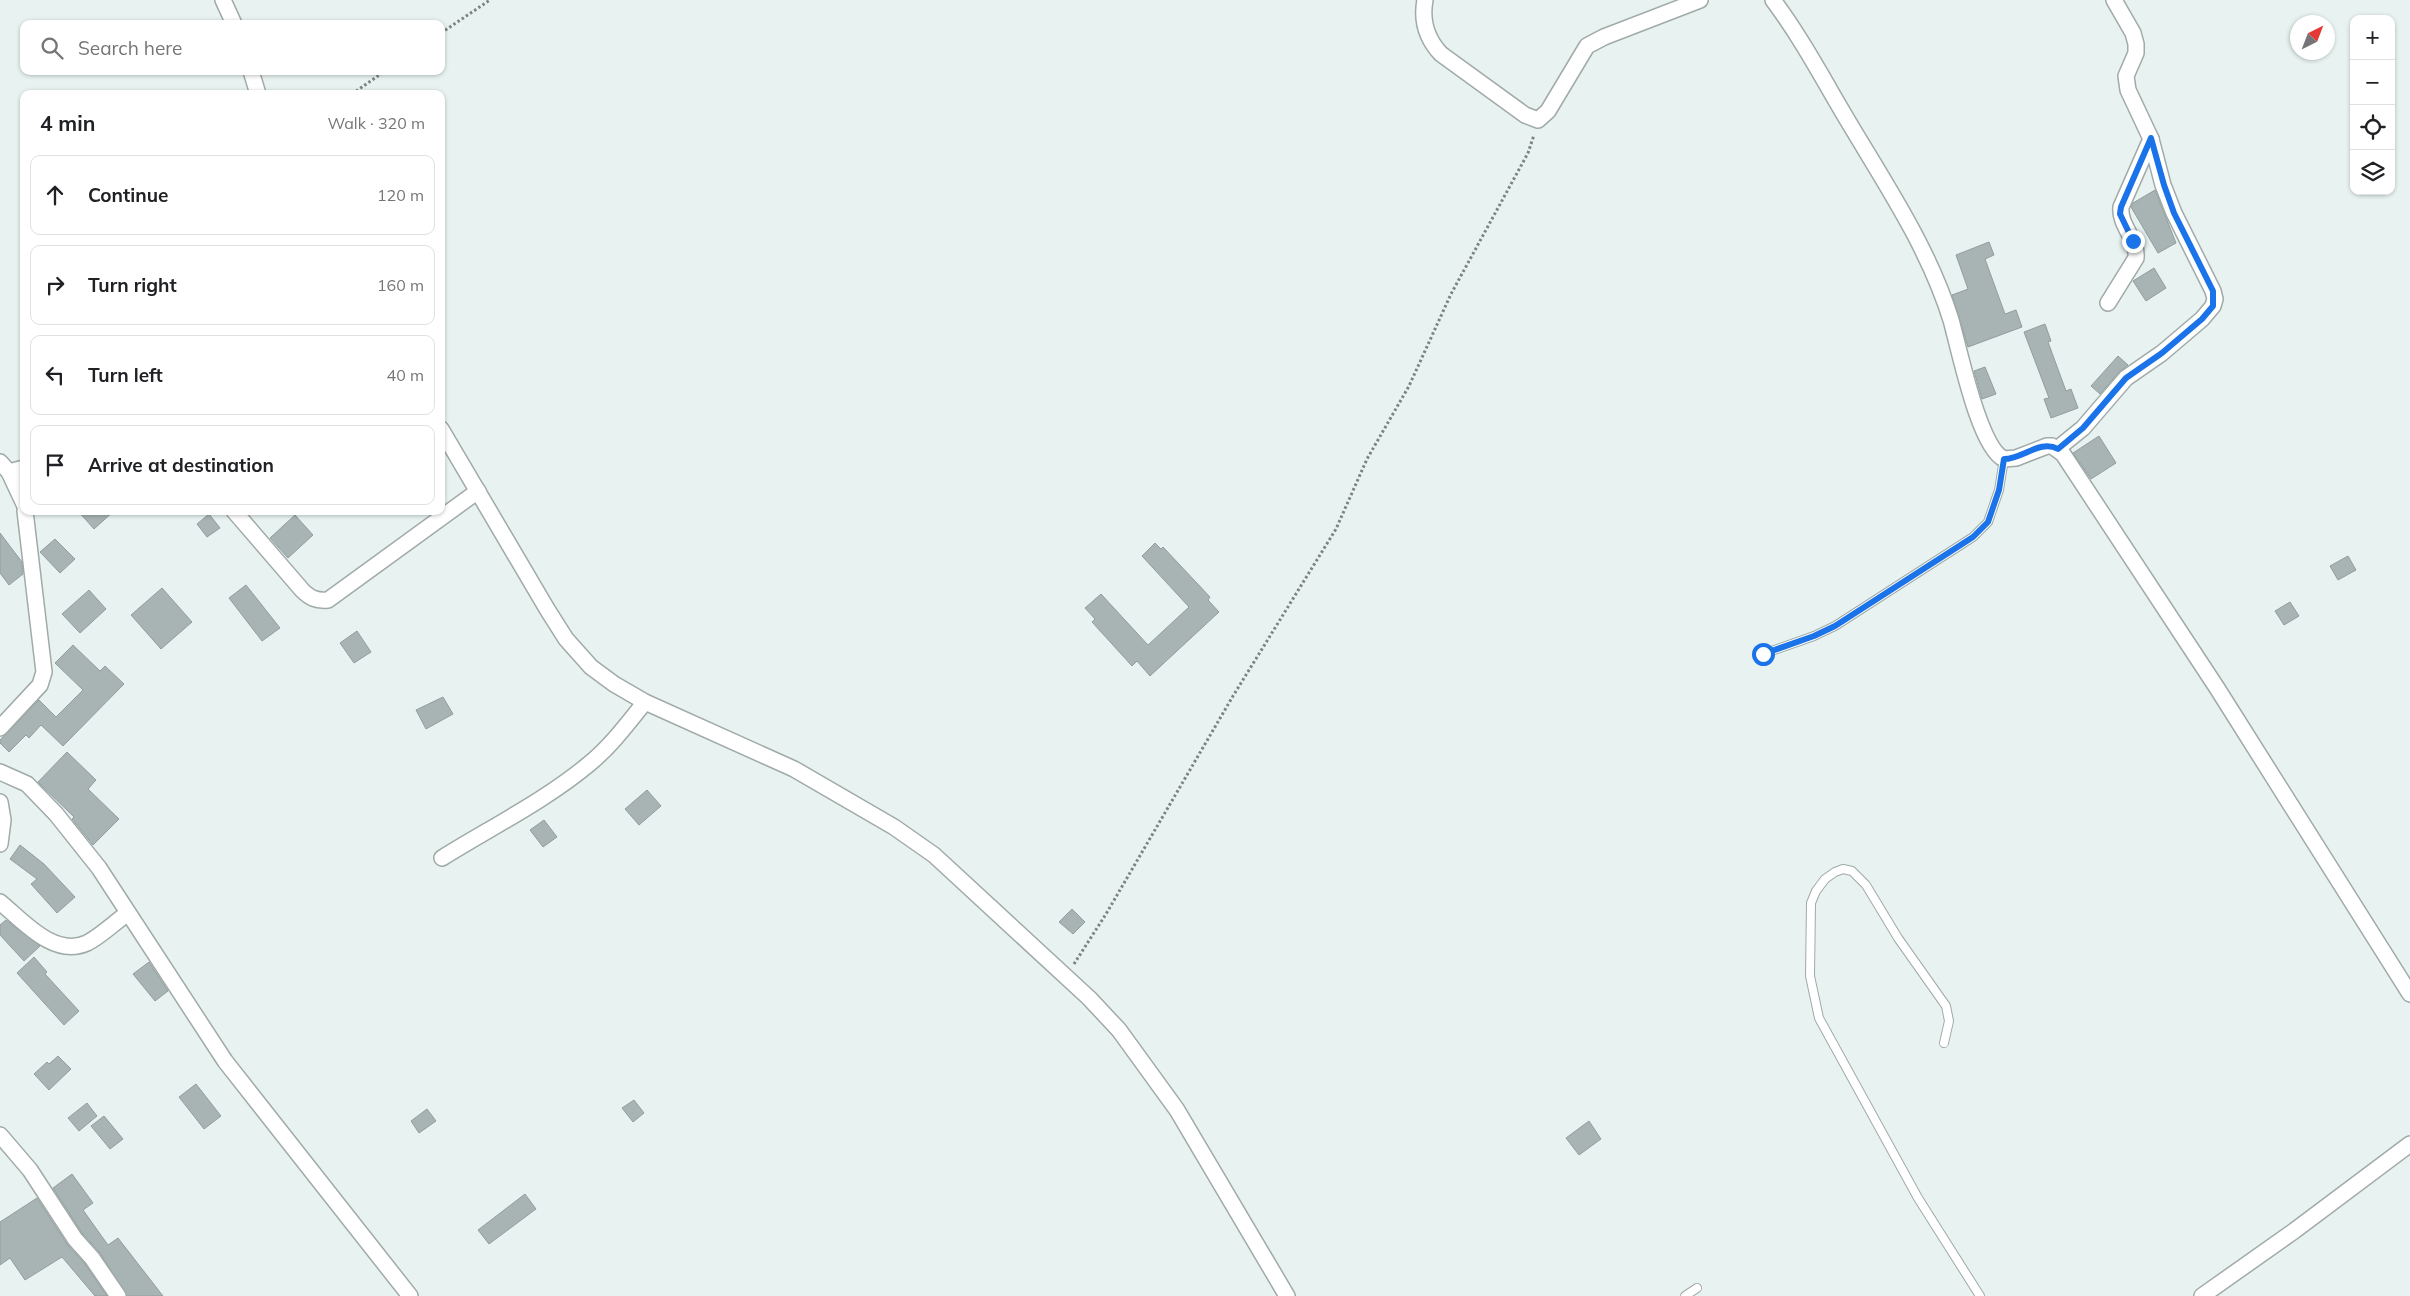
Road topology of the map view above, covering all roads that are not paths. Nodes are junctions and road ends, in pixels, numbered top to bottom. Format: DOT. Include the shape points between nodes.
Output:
graph roads {
  1 [pos="223,0"];
  2 [pos="1425,0"];
  3 [pos="1700,0"];
  4 [pos="1773,0"];
  5 [pos="2114,0"];
  6 [pos="232,20"];
  7 [pos="253,75"];
  8 [pos="257,90"];
  9 [pos="2151,138"];
  10 [pos="2108,303"];
  11 [pos="445,436"];
  12 [pos="2058,449"];
  13 [pos="2004,459"];
  14 [pos="4,467"];
  15 [pos="20,468"];
  16 [pos="478,491"];
  17 [pos="20,497"];
  18 [pos="25,515"];
  19 [pos="237,515"];
  20 [pos="445,515"];
  21 [pos="445,515"];
  22 [pos="1763,654"];
  23 [pos="645,702"];
  24 [pos="0,728"];
  25 [pos="0,772"];
  26 [pos="0,802"];
  27 [pos="0,844"];
  28 [pos="442,858"];
  29 [pos="0,902"];
  30 [pos="128,913"];
  31 [pos="2410,994"];
  32 [pos="1944,1043"];
  33 [pos="0,1135"];
  34 [pos="2410,1144"];
  35 [pos="1697,1288"];
  36 [pos="118,1296"];
  37 [pos="409,1296"];
  38 [pos="1288,1296"];
  39 [pos="1685,1296"];
  40 [pos="1980,1296"];
  41 [pos="2202,1296"];
  1 -- 6 [label="street"];
  2 -- 3 [label="street" via="1424,22 1436,49 1525,115 1538,120 1548,111 1587,46"];
  4 -- 13 [label="street" via="1915,233 1951,321 1963,374 1992,448"];
  5 -- 9 [label="street" via="2136,44 2126,81"];
  7 -- 8 [label="street"];
  9 -- 10 [label="street" via="2120,214 2133,241 2136,258"];
  9 -- 12 [label="street" via="2174,213 2213,291 2213,306 2162,353 2126,378 2083,428"];
  11 -- 16 [label="street"];
  12 -- 13 [label="street" via="2041,446 2016,458"];
  12 -- 31 [label="street" via="2217,688"];
  13 -- 22 [label="lane" via="1999,490 1988,522 1973,537 1835,626"];
  14 -- 15 [label="street"];
  14 -- 17 [label="street"];
  16 -- 21 [label="street"];
  16 -- 23 [label="street" via="566,639 591,667"];
  18 -- 24 [label="street" via="44,672 40,685"];
  19 -- 20 [label="street" via="302,590 319,601 328,600"];
  23 -- 28 [label="street" via="609,745 566,782"];
  23 -- 38 [label="street" via="794,769 894,827 934,855 1119,1030 1177,1110"];
  25 -- 30 [label="street" via="27,784 56,814 99,868"];
  26 -- 27 [label="street" via="3,820"];
  29 -- 30 [label="street" via="48,941 62,947 88,942"];
  30 -- 37 [label="street" via="226,1061"];
  32 -- 40 [label="lane" via="1950,1021 1946,1006 1898,938 1866,885 1852,871 1843,869 1825,879 1811,903 1810,976 1819,1018 1918,1198"];
  33 -- 36 [label="street" via="30,1170 75,1239"];
  34 -- 41 [label="street"];
  35 -- 39 [label="lane"];
}
